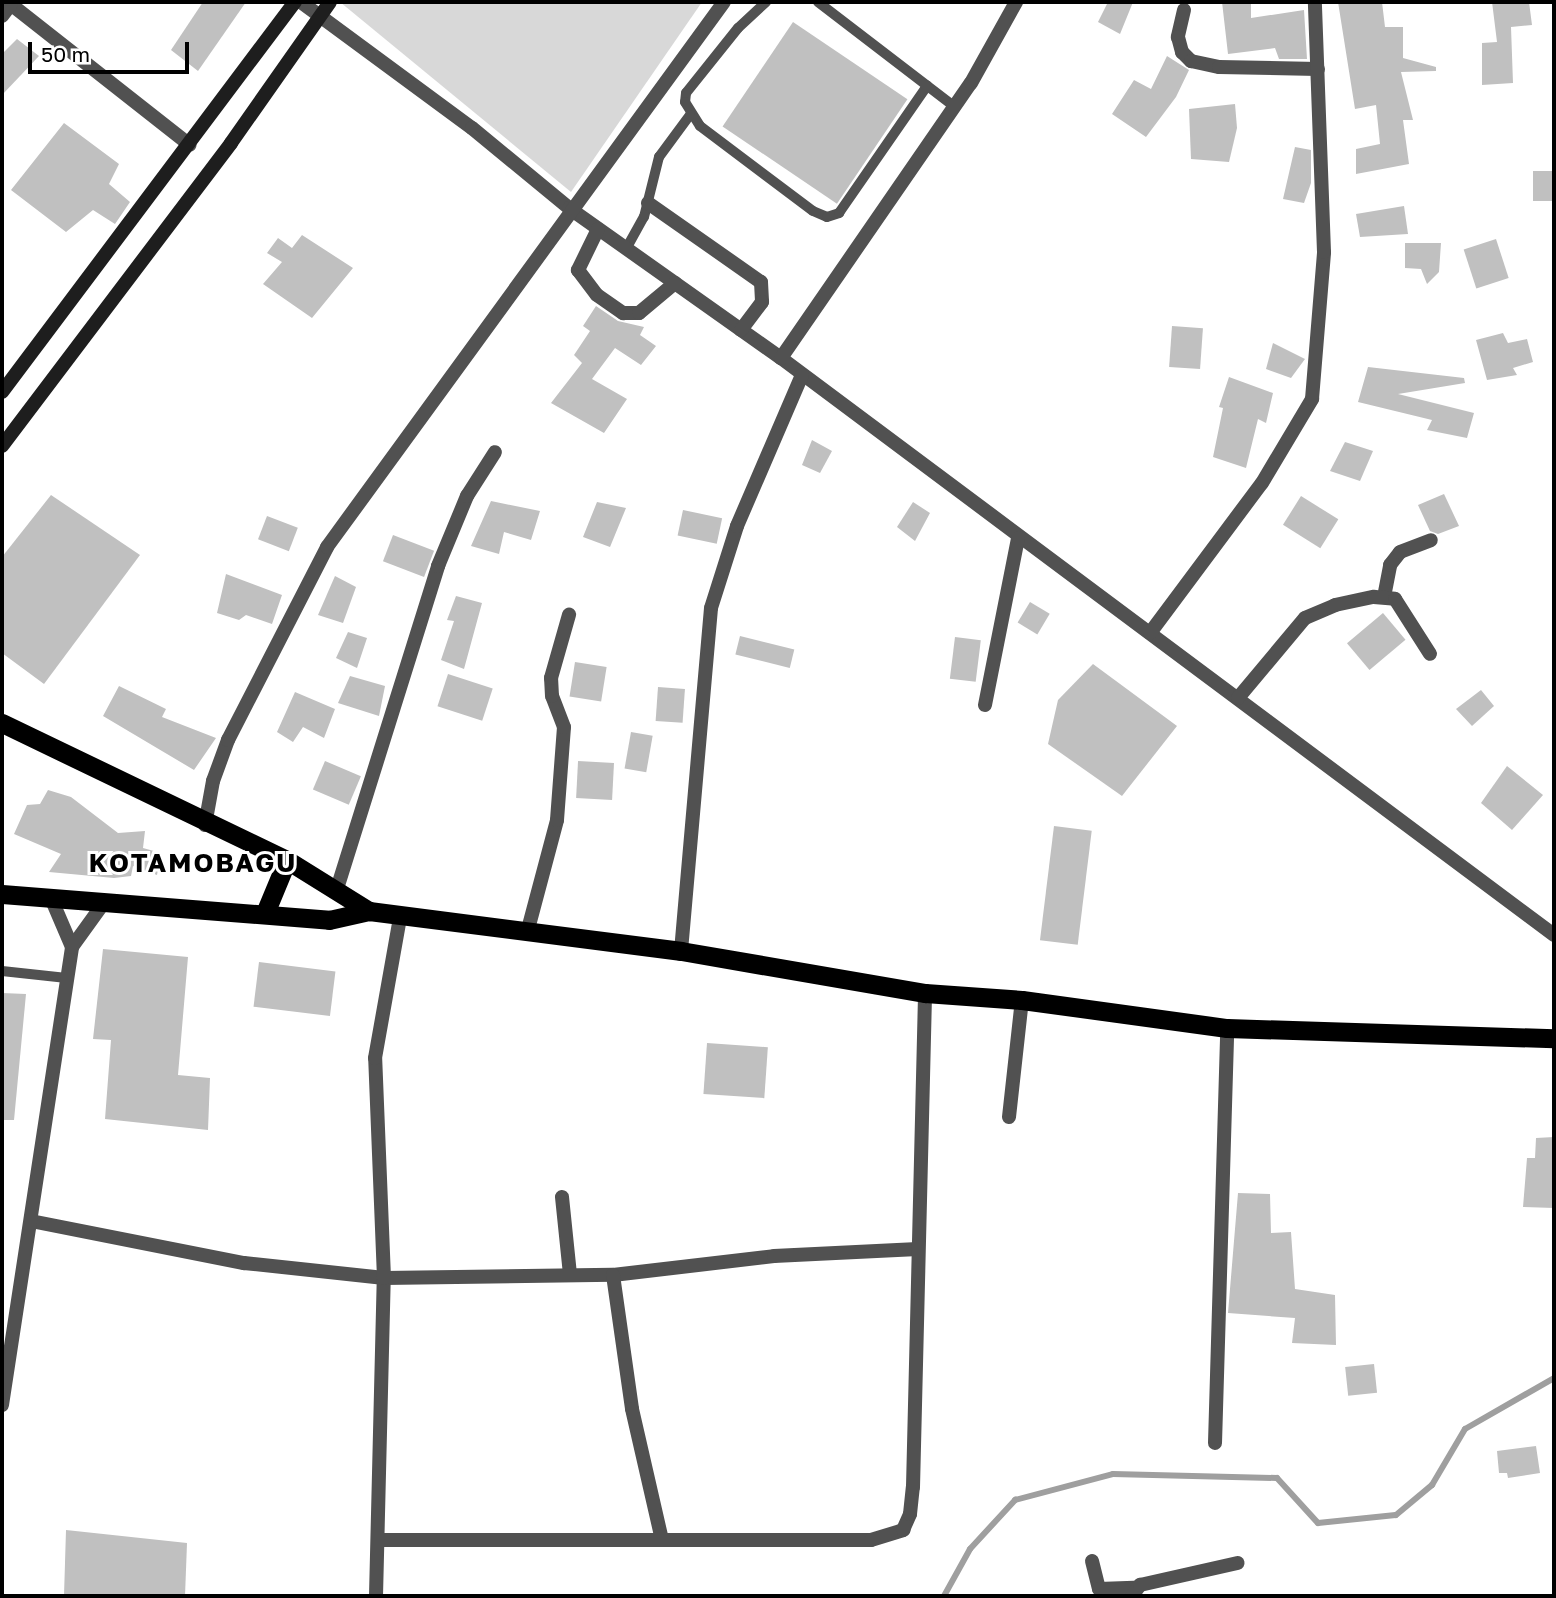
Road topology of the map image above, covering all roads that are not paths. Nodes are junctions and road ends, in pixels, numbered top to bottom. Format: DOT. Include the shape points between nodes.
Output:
graph roads {
  1 [pos="295,2"];
  2 [pos="301,2"];
  3 [pos="330,2"];
  4 [pos="724,2"];
  5 [pos="766,2"];
  6 [pos="818,2"];
  7 [pos="1016,2"];
  8 [pos="1315,2"];
  9 [pos="7,7"];
  10 [pos="1184,10"];
  11 [pos="320,16"];
  12 [pos="1318,69"];
  13 [pos="927,86"];
  14 [pos="955,107"];
  15 [pos="690,115"];
  16 [pos="191,145"];
  17 [pos="648,203"];
  18 [pos="569,208"];
  19 [pos="598,229"];
  20 [pos="626,249"];
  21 [pos="675,283"];
  22 [pos="741,330"];
  23 [pos="781,358"];
  24 [pos="802,375"];
  25 [pos="2,392"];
  26 [pos="2,446"];
  27 [pos="495,452"];
  28 [pos="1018,538"];
  29 [pos="1431,540"];
  30 [pos="1384,597"];
  31 [pos="569,615"];
  32 [pos="1150,634"];
  33 [pos="1430,654"];
  34 [pos="1238,698"];
  35 [pos="985,705"];
  36 [pos="2,723"];
  37 [pos="205,825"];
  38 [pos="287,860"];
  39 [pos="336,892"];
  40 [pos="2,894"];
  41 [pos="51,898"];
  42 [pos="103,904"];
  43 [pos="369,911"];
  44 [pos="264,913"];
  45 [pos="400,917"];
  46 [pos="527,933"];
  47 [pos="1554,935"];
  48 [pos="72,947"];
  49 [pos="681,951"];
  50 [pos="2,971"];
  51 [pos="67,978"];
  52 [pos="925,993"];
  53 [pos="1022,1000"];
  54 [pos="1227,1028"];
  55 [pos="1554,1038"];
  56 [pos="1009,1116"];
  57 [pos="562,1197"];
  58 [pos="31,1221"];
  59 [pos="918,1249"];
  60 [pos="570,1273"];
  61 [pos="613,1275"];
  62 [pos="384,1278"];
  63 [pos="2,1405"];
  64 [pos="1215,1443"];
  65 [pos="662,1539"];
  66 [pos="379,1540"];
  67 [pos="1092,1560"];
  68 [pos="1238,1563"];
  69 [pos="1133,1592"];
  70 [pos="376,1596"];
  1 -- 16 [label="main road"];
  2 -- 11 [label="street"];
  3 -- 11 [label="main road"];
  4 -- 18 [label="street"];
  5 -- 15 [label="lane" via="738,28 686,93"];
  6 -- 13 [label="lane"];
  7 -- 14 [label="street"];
  8 -- 12 [label="street"];
  9 -- 16 [label="street"];
  10 -- 12 [label="street" via="1178,37 1182,52 1191,61 1219,67"];
  11 -- 18 [label="street" via="472,128"];
  11 -- 26 [label="main road"];
  12 -- 32 [label="street" via="1324,252 1312,399 1262,482"];
  13 -- 14 [label="lane"];
  13 -- 15 [label="lane" via="839,213 827,217 802,203"];
  14 -- 23 [label="street"];
  15 -- 17 [label="lane" via="659,157"];
  16 -- 25 [label="main road"];
  17 -- 20 [label="lane"];
  17 -- 22 [label="street" via="761,282 765,291 762,302"];
  18 -- 19 [label="street"];
  18 -- 37 [label="street" via="327,547 228,740 213,781"];
  19 -- 20 [label="street"];
  19 -- 21 [label="street" via="578,270 597,295 624,313 639,313"];
  20 -- 21 [label="street"];
  21 -- 22 [label="street"];
  22 -- 23 [label="street"];
  23 -- 24 [label="street"];
  24 -- 28 [label="street"];
  24 -- 49 [label="street" via="737,526 711,608"];
  27 -- 39 [label="street" via="467,496 438,566"];
  28 -- 32 [label="street"];
  28 -- 35 [label="street"];
  29 -- 30 [label="street" via="1400,552 1390,565"];
  30 -- 33 [label="street" via="1395,599 1409,615"];
  30 -- 34 [label="street" via="1319,609 1305,618"];
  31 -- 46 [label="street" via="551,678 552,696 564,727 557,820"];
  32 -- 34 [label="street"];
  34 -- 47 [label="street"];
  36 -- 37 [label="highway"];
  37 -- 38 [label="highway"];
  38 -- 39 [label="highway"];
  38 -- 44 [label="highway"];
  39 -- 43 [label="highway"];
  40 -- 41 [label="highway"];
  41 -- 42 [label="highway"];
  41 -- 48 [label="street"];
  42 -- 44 [label="highway"];
  42 -- 48 [label="street"];
  43 -- 44 [label="highway" via="328,920"];
  43 -- 45 [label="highway"];
  45 -- 46 [label="highway"];
  45 -- 62 [label="street" via="375,1058"];
  46 -- 49 [label="highway"];
  48 -- 51 [label="street"];
  49 -- 52 [label="highway"];
  50 -- 51 [label="lane"];
  51 -- 58 [label="street"];
  52 -- 53 [label="highway"];
  52 -- 59 [label="street"];
  53 -- 54 [label="highway"];
  53 -- 56 [label="street"];
  54 -- 55 [label="highway"];
  54 -- 64 [label="street"];
  57 -- 60 [label="street"];
  58 -- 62 [label="street" via="244,1263"];
  58 -- 63 [label="street"];
  59 -- 61 [label="street" via="774,1256"];
  59 -- 65 [label="street" via="913,1487 903,1530 871,1540"];
  60 -- 61 [label="street"];
  60 -- 62 [label="street"];
  61 -- 65 [label="street" via="632,1409"];
  62 -- 66 [label="street"];
  65 -- 66 [label="street"];
  66 -- 70 [label="street"];
  67 -- 69 [label="street" via="1099,1589"];
  68 -- 69 [label="street"];
}
